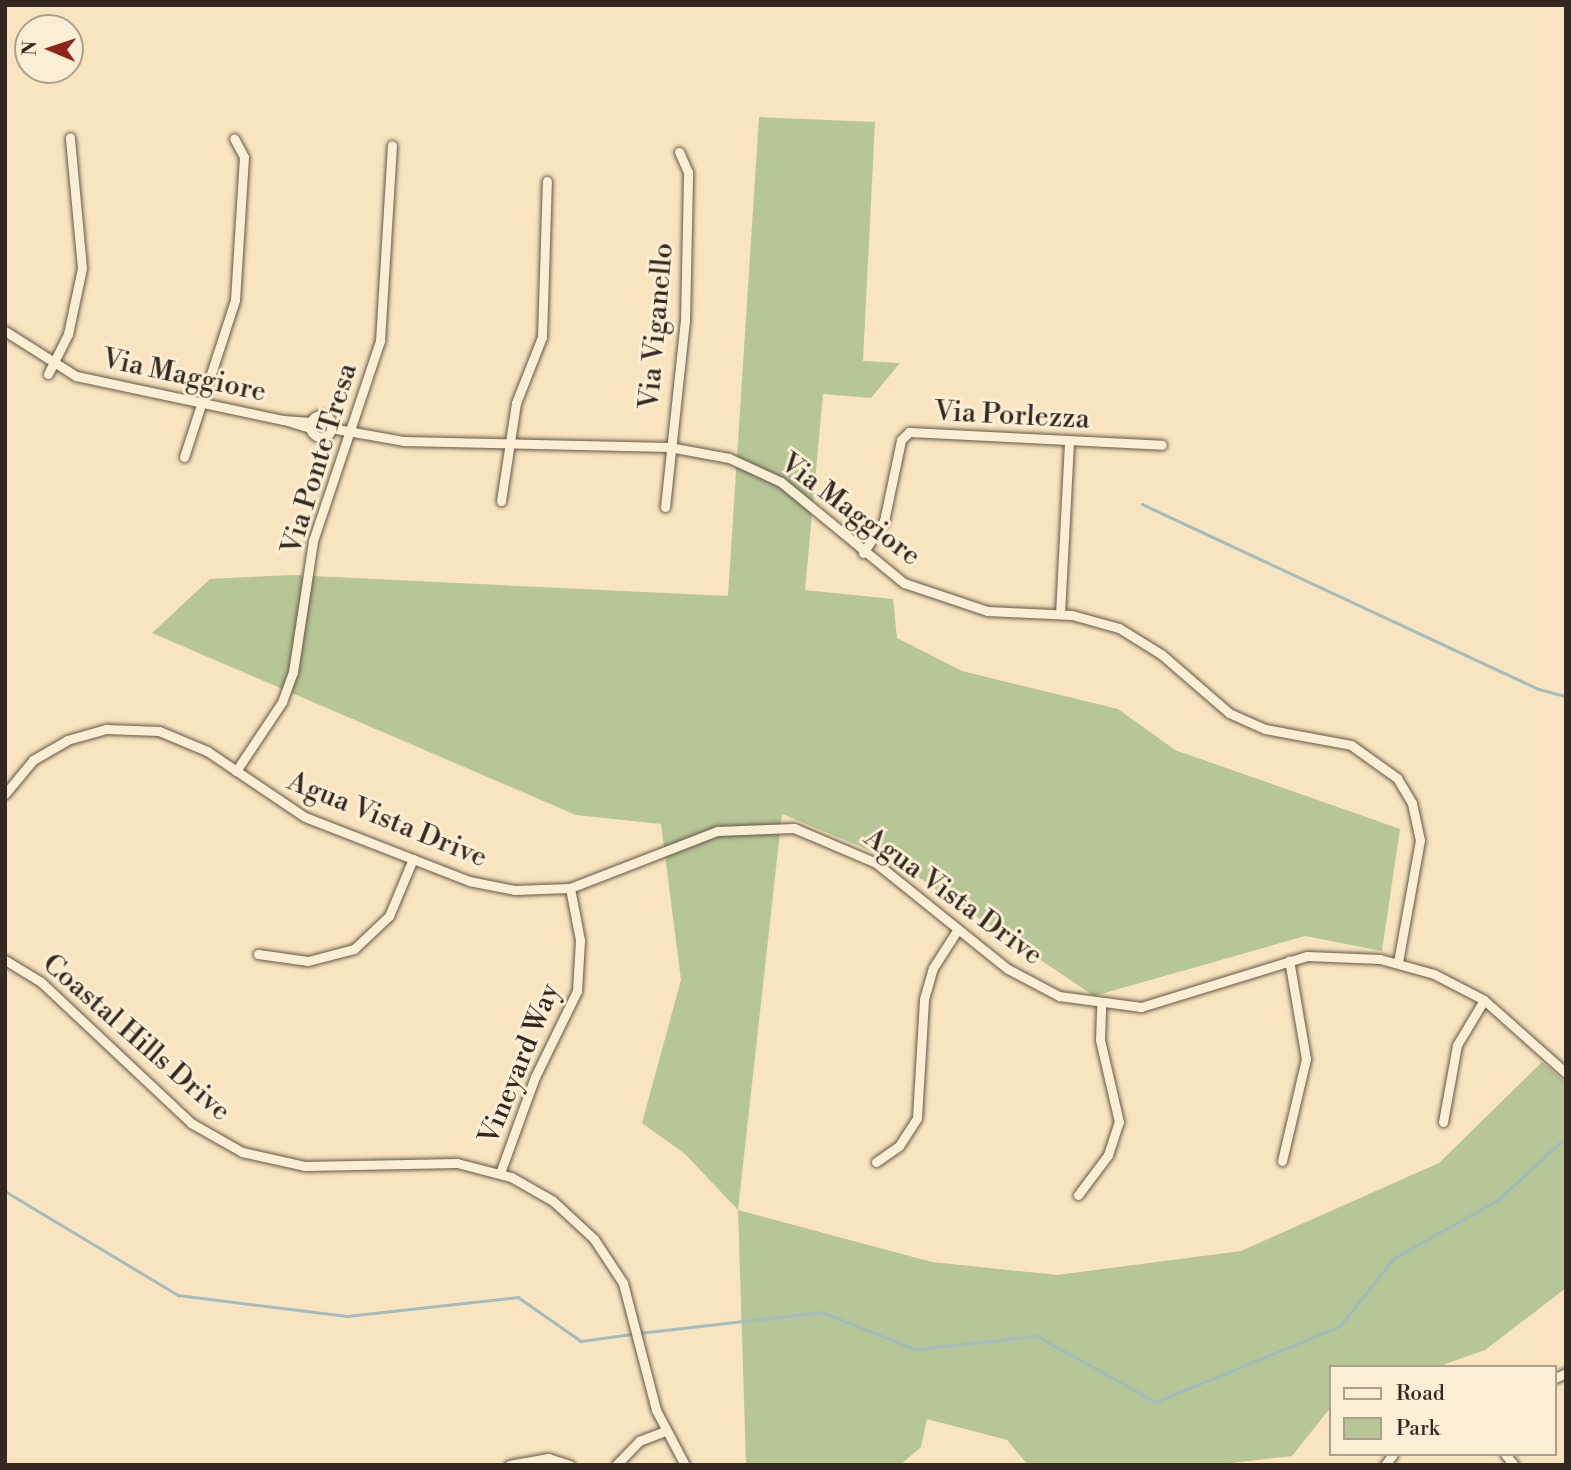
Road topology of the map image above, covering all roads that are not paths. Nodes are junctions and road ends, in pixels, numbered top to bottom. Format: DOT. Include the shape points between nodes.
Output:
graph roads {
  1 [pos="71,138"];
  2 [pos="234,138"];
  3 [pos="392,145"];
  4 [pos="679,152"];
  5 [pos="547,181"];
  6 [pos="5,331"];
  7 [pos="54,362"];
  8 [pos="48,374"];
  9 [pos="204,406"];
  10 [pos="310,425"];
  11 [pos="331,428"];
  12 [pos="353,430"];
  13 [pos="1069,443"];
  14 [pos="511,444"];
  15 [pos="1163,445"];
  16 [pos="669,447"];
  17 [pos="184,457"];
  18 [pos="501,501"];
  19 [pos="665,506"];
  20 [pos="863,553"];
  21 [pos="1059,614"];
  22 [pos="236,771"];
  23 [pos="5,794"];
  24 [pos="413,859"];
  25 [pos="570,888"];
  26 [pos="958,929"];
  27 [pos="258,954"];
  28 [pos="5,960"];
  29 [pos="1289,960"];
  30 [pos="1398,962"];
  31 [pos="1484,1000"];
  32 [pos="1101,1006"];
  33 [pos="1566,1073"];
  34 [pos="1443,1122"];
  35 [pos="1282,1161"];
  36 [pos="876,1162"];
  37 [pos="500,1173"];
  38 [pos="1078,1195"];
  39 [pos="665,1431"];
  40 [pos="509,1465"];
  41 [pos="570,1465"];
  42 [pos="616,1465"];
  43 [pos="685,1465"];
  1 -- 7 [label="street" via="82,268 68,334"];
  2 -- 9 [label="street" via="244,157 238,274"];
  3 -- 12 [label="street, Via Ponte Tresa" via="386,302"];
  4 -- 16 [label="street, Via Viganello" via="688,172 685,302"];
  5 -- 14 [label="street" via="542,337 516,403"];
  6 -- 7 [label="street, Via Maggiore"];
  7 -- 8 [label="street"];
  7 -- 9 [label="street, Via Maggiore" via="126,391"];
  9 -- 10 [label="street, Via Maggiore"];
  9 -- 17 [label="street"];
  10 -- 11 [label="street" via="323,437"];
  10 -- 11 [label="street" via="325,416"];
  11 -- 12 [label="street, Via Maggiore"];
  12 -- 14 [label="street, Via Maggiore" via="403,441"];
  12 -- 22 [label="street, Via Ponte Tresa" via="313,541 293,672 282,702"];
  13 -- 15 [label="street, Via Porlezza"];
  13 -- 20 [label="street, Via Porlezza" via="909,432 901,440 884,521"];
  13 -- 21 [label="street"];
  14 -- 16 [label="street, Via Maggiore"];
  14 -- 18 [label="street"];
  16 -- 19 [label="street, Via Viganello"];
  16 -- 20 [label="street, Via Maggiore" via="762,470"];
  20 -- 21 [label="street, Via Maggiore" via="904,583 953,603"];
  21 -- 30 [label="street, Via Maggiore" via="1098,621 1143,641 1239,719 1351,745 1391,771 1412,803 1420,840"];
  22 -- 23 [label="street, Agua Vista Drive" via="175,736 106,729 44,752"];
  22 -- 24 [label="street, Agua Vista Drive" via="305,817"];
  24 -- 25 [label="street, Agua Vista Drive" via="492,887"];
  24 -- 27 [label="street" via="389,916 354,949 308,961"];
  25 -- 26 [label="street, Agua Vista Drive" via="700,836 777,826 850,847"];
  25 -- 37 [label="street, Vineyard Way" via="580,940 577,991 535,1077"];
  26 -- 32 [label="street, Agua Vista Drive" via="1033,985"];
  26 -- 36 [label="street" via="933,968 924,999 917,1118 899,1146"];
  28 -- 37 [label="street, Coastal Hills Drive" via="41,982 191,1123 242,1152 292,1165 435,1162"];
  29 -- 30 [label="street, Agua Vista Drive" via="1344,955"];
  29 -- 32 [label="street, Agua Vista Drive" via="1161,1003"];
  29 -- 35 [label="street" via="1306,1059"];
  30 -- 31 [label="street, Agua Vista Drive"];
  31 -- 33 [label="street, Agua Vista Drive"];
  31 -- 34 [label="street" via="1457,1045"];
  32 -- 38 [label="street" via="1100,1040 1119,1122 1108,1155"];
  37 -- 39 [label="street, Coastal Hills Drive" via="566,1210 614,1267 636,1315"];
  39 -- 42 [label="street" via="639,1441"];
  39 -- 43 [label="street, Coastal Hills Drive"];
  40 -- 41 [label="street" via="548,1458"];
}
